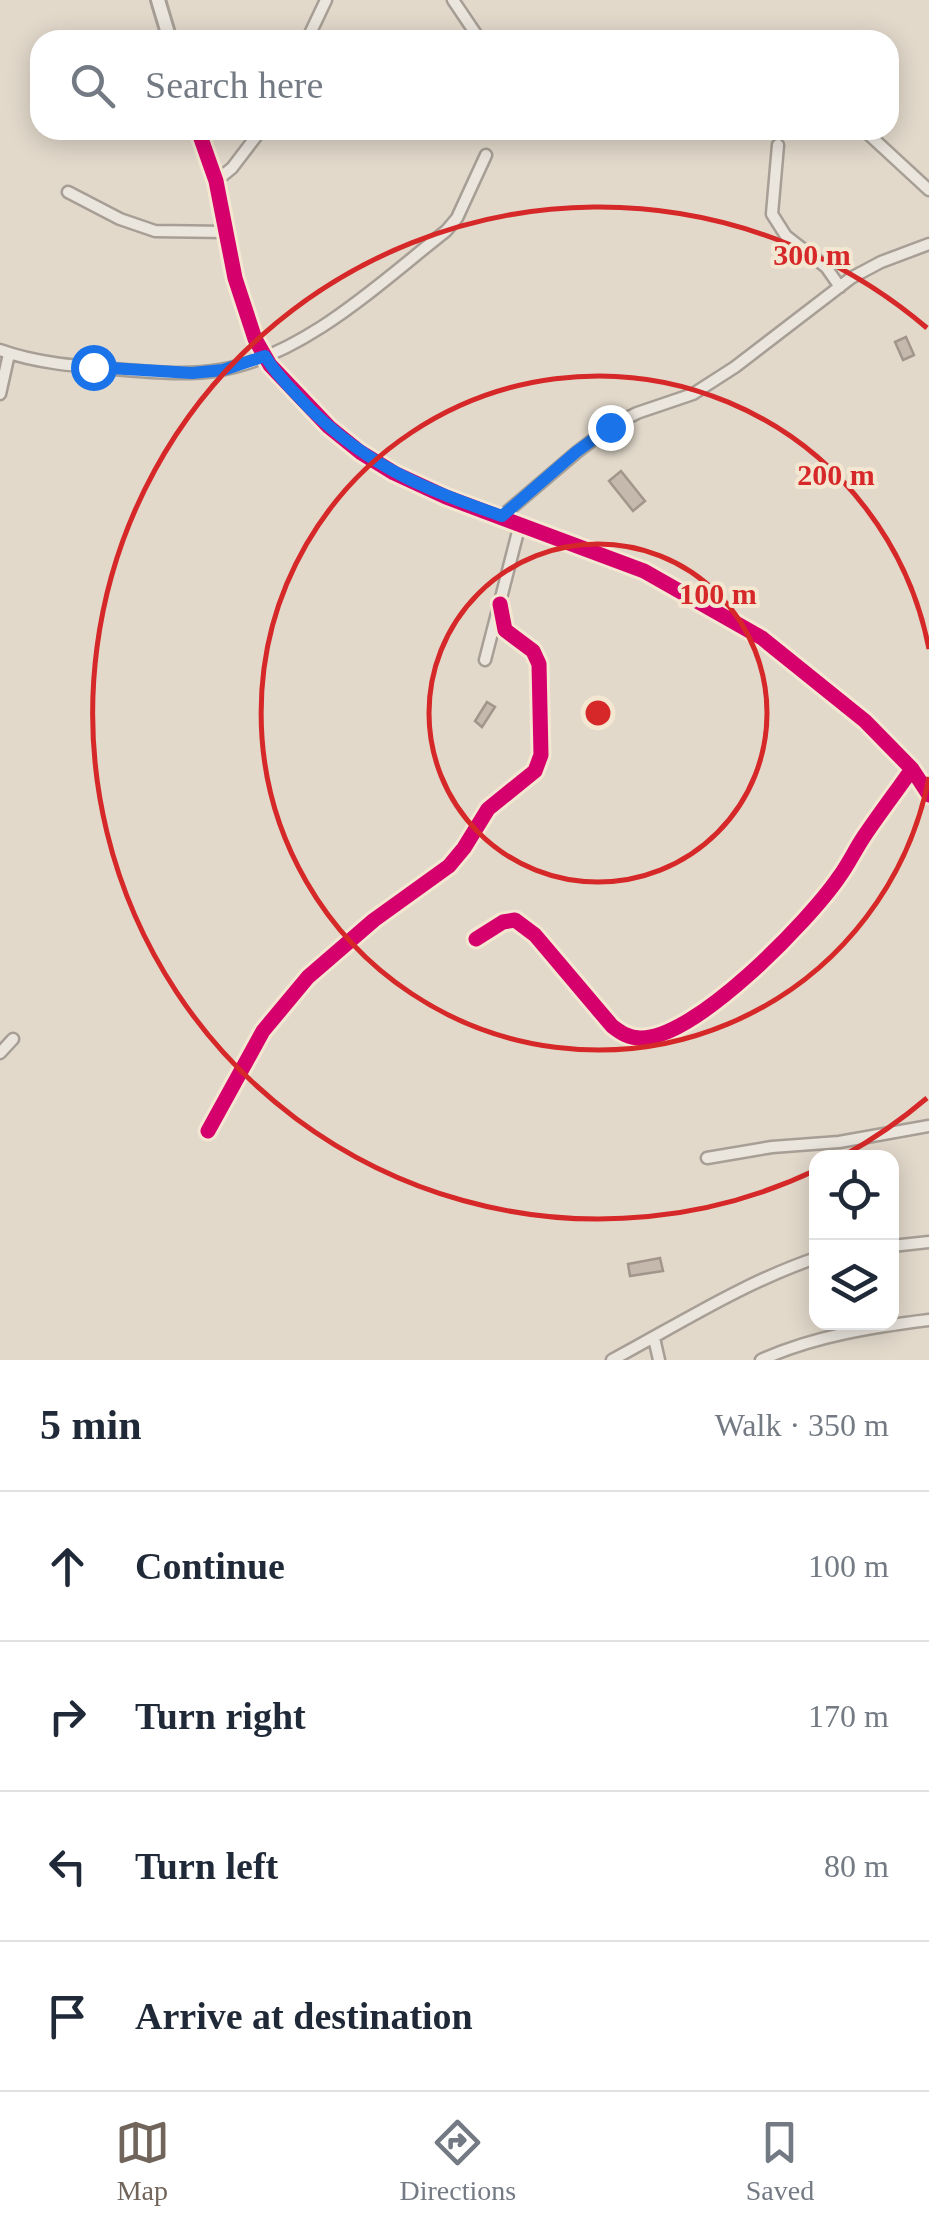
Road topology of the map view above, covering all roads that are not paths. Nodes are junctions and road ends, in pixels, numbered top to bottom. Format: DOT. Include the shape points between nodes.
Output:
graph roads {
  1 [pos="158,0"];
  2 [pos="326,0"];
  3 [pos="453,0"];
  4 [pos="167,30"];
  5 [pos="312,30"];
  6 [pos="473,30"];
  7 [pos="202,140"];
  8 [pos="253,140"];
  9 [pos="875,140"];
  10 [pos="778,145"];
  11 [pos="486,155"];
  12 [pos="216,181"];
  13 [pos="929,190"];
  14 [pos="68,192"];
  15 [pos="226,232"];
  16 [pos="929,244"];
  17 [pos="840,287"];
  18 [pos="4,352"];
  19 [pos="265,356"];
  20 [pos="0,394"];
  21 [pos="502,516"];
  22 [pos="520,524"];
  23 [pos="500,604"];
  24 [pos="485,660"];
  25 [pos="912,768"];
  26 [pos="929,795"];
  27 [pos="476,939"];
  28 [pos="13,1039"];
  29 [pos="0,1053"];
  30 [pos="929,1126"];
  31 [pos="208,1131"];
  32 [pos="707,1158"];
  33 [pos="929,1242"];
  34 [pos="899,1245"];
  35 [pos="809,1261"];
  36 [pos="929,1320"];
  37 [pos="654,1338"];
  38 [pos="612,1360"];
  39 [pos="659,1360"];
  40 [pos="761,1360"];
  1 -- 4 [label="street"];
  2 -- 5 [label="street"];
  3 -- 6 [label="street"];
  7 -- 12 [label="street"];
  8 -- 12 [label="street"];
  9 -- 13 [label="street"];
  10 -- 17 [label="street" via="772,214"];
  11 -- 19 [label="street" via="446,231 364,296"];
  12 -- 15 [label="street"];
  14 -- 15 [label="street" via="155,231"];
  15 -- 19 [label="street" via="245,311"];
  16 -- 17 [label="street"];
  17 -- 21 [label="street" via="693,394 610,427"];
  18 -- 19 [label="street" via="165,373 223,370"];
  18 -- 20 [label="street"];
  19 -- 21 [label="street" via="360,452 446,497"];
  21 -- 22 [label="street"];
  22 -- 23 [label="street"];
  22 -- 25 [label="street" via="644,571 762,638 866,720"];
  23 -- 24 [label="street"];
  23 -- 31 [label="street" via="505,630 533,651 538,664 538,764 488,809 450,866 308,976 263,1031"];
  25 -- 26 [label="street"];
  25 -- 27 [label="street" via="810,914 742,982 662,1034 643,1039 612,1026 516,920"];
  28 -- 29 [label="street"];
  30 -- 32 [label="street"];
  33 -- 34 [label="street"];
  35 -- 37 [label="street"];
  36 -- 40 [label="street" via="884,1324"];
  37 -- 38 [label="street"];
  37 -- 39 [label="street"];
}
